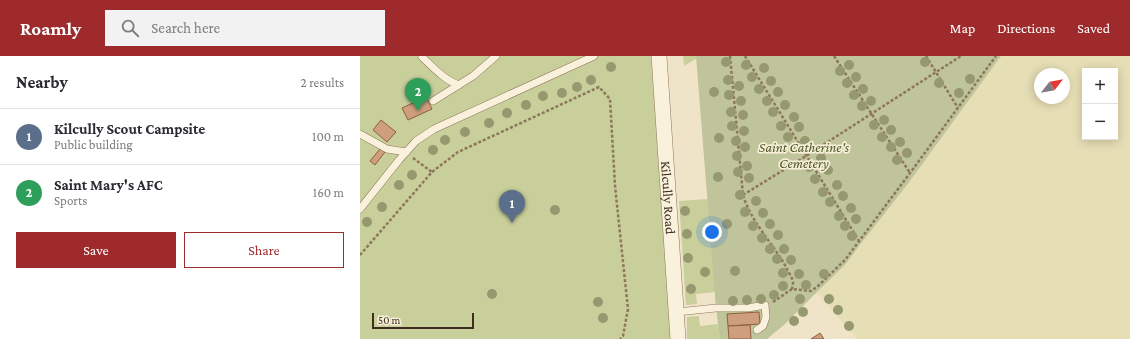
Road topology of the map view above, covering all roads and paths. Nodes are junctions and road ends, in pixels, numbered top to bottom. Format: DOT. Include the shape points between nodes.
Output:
graph roads {
  1 [pos="496,56"];
  2 [pos="594,56"];
  3 [pos="659,56"];
  4 [pos="730,56"];
  5 [pos="745,56"];
  6 [pos="834,56"];
  7 [pos="926,56"];
  8 [pos="961,56"];
  9 [pos="996,56"];
  10 [pos="422,57"];
  11 [pos="936,72"];
  12 [pos="459,85"];
  13 [pos="433,101"];
  14 [pos="958,108"];
  15 [pos="871,113"];
  16 [pos="360,134"];
  17 [pos="406,152"];
  18 [pos="806,156"];
  19 [pos="432,172"];
  20 [pos="910,173"];
  21 [pos="744,195"];
  22 [pos="360,209"];
  23 [pos="859,241"];
  24 [pos="360,255"];
  25 [pos="792,290"];
  26 [pos="766,305"];
  27 [pos="677,312"];
  28 [pos="757,330"];
  29 [pos="620,339"];
  30 [pos="678,339"];
  1 -- 12 [label="lane"];
  2 -- 17 [label="lane" via="434,129 416,141"];
  3 -- 27 [label="street, Kilcully Road"];
  4 -- 21 [label="path"];
  5 -- 18 [label="path"];
  6 -- 15 [label="path"];
  7 -- 11 [label="path"];
  8 -- 11 [label="path"];
  9 -- 14 [label="path"];
  10 -- 12 [label="lane" via="444,77"];
  11 -- 14 [label="path"];
  11 -- 15 [label="path"];
  12 -- 13 [label="lane"];
  14 -- 20 [label="path"];
  15 -- 18 [label="path"];
  15 -- 20 [label="path"];
  16 -- 17 [label="lane" via="387,148"];
  17 -- 19 [label="path"];
  17 -- 22 [label="lane"];
  18 -- 21 [label="path"];
  18 -- 23 [label="path"];
  19 -- 24 [label="path"];
  19 -- 29 [label="path" via="458,152 599,87 610,99 615,186 628,309 623,336"];
  20 -- 23 [label="path"];
  21 -- 25 [label="path" via="757,224 782,259 793,284"];
  23 -- 25 [label="path" via="845,260 817,287 811,291"];
  25 -- 26 [label="path"];
  26 -- 27 [label="lane"];
  26 -- 28 [label="lane" via="763,326"];
  27 -- 30 [label="street, Kilcully Road"];
}
